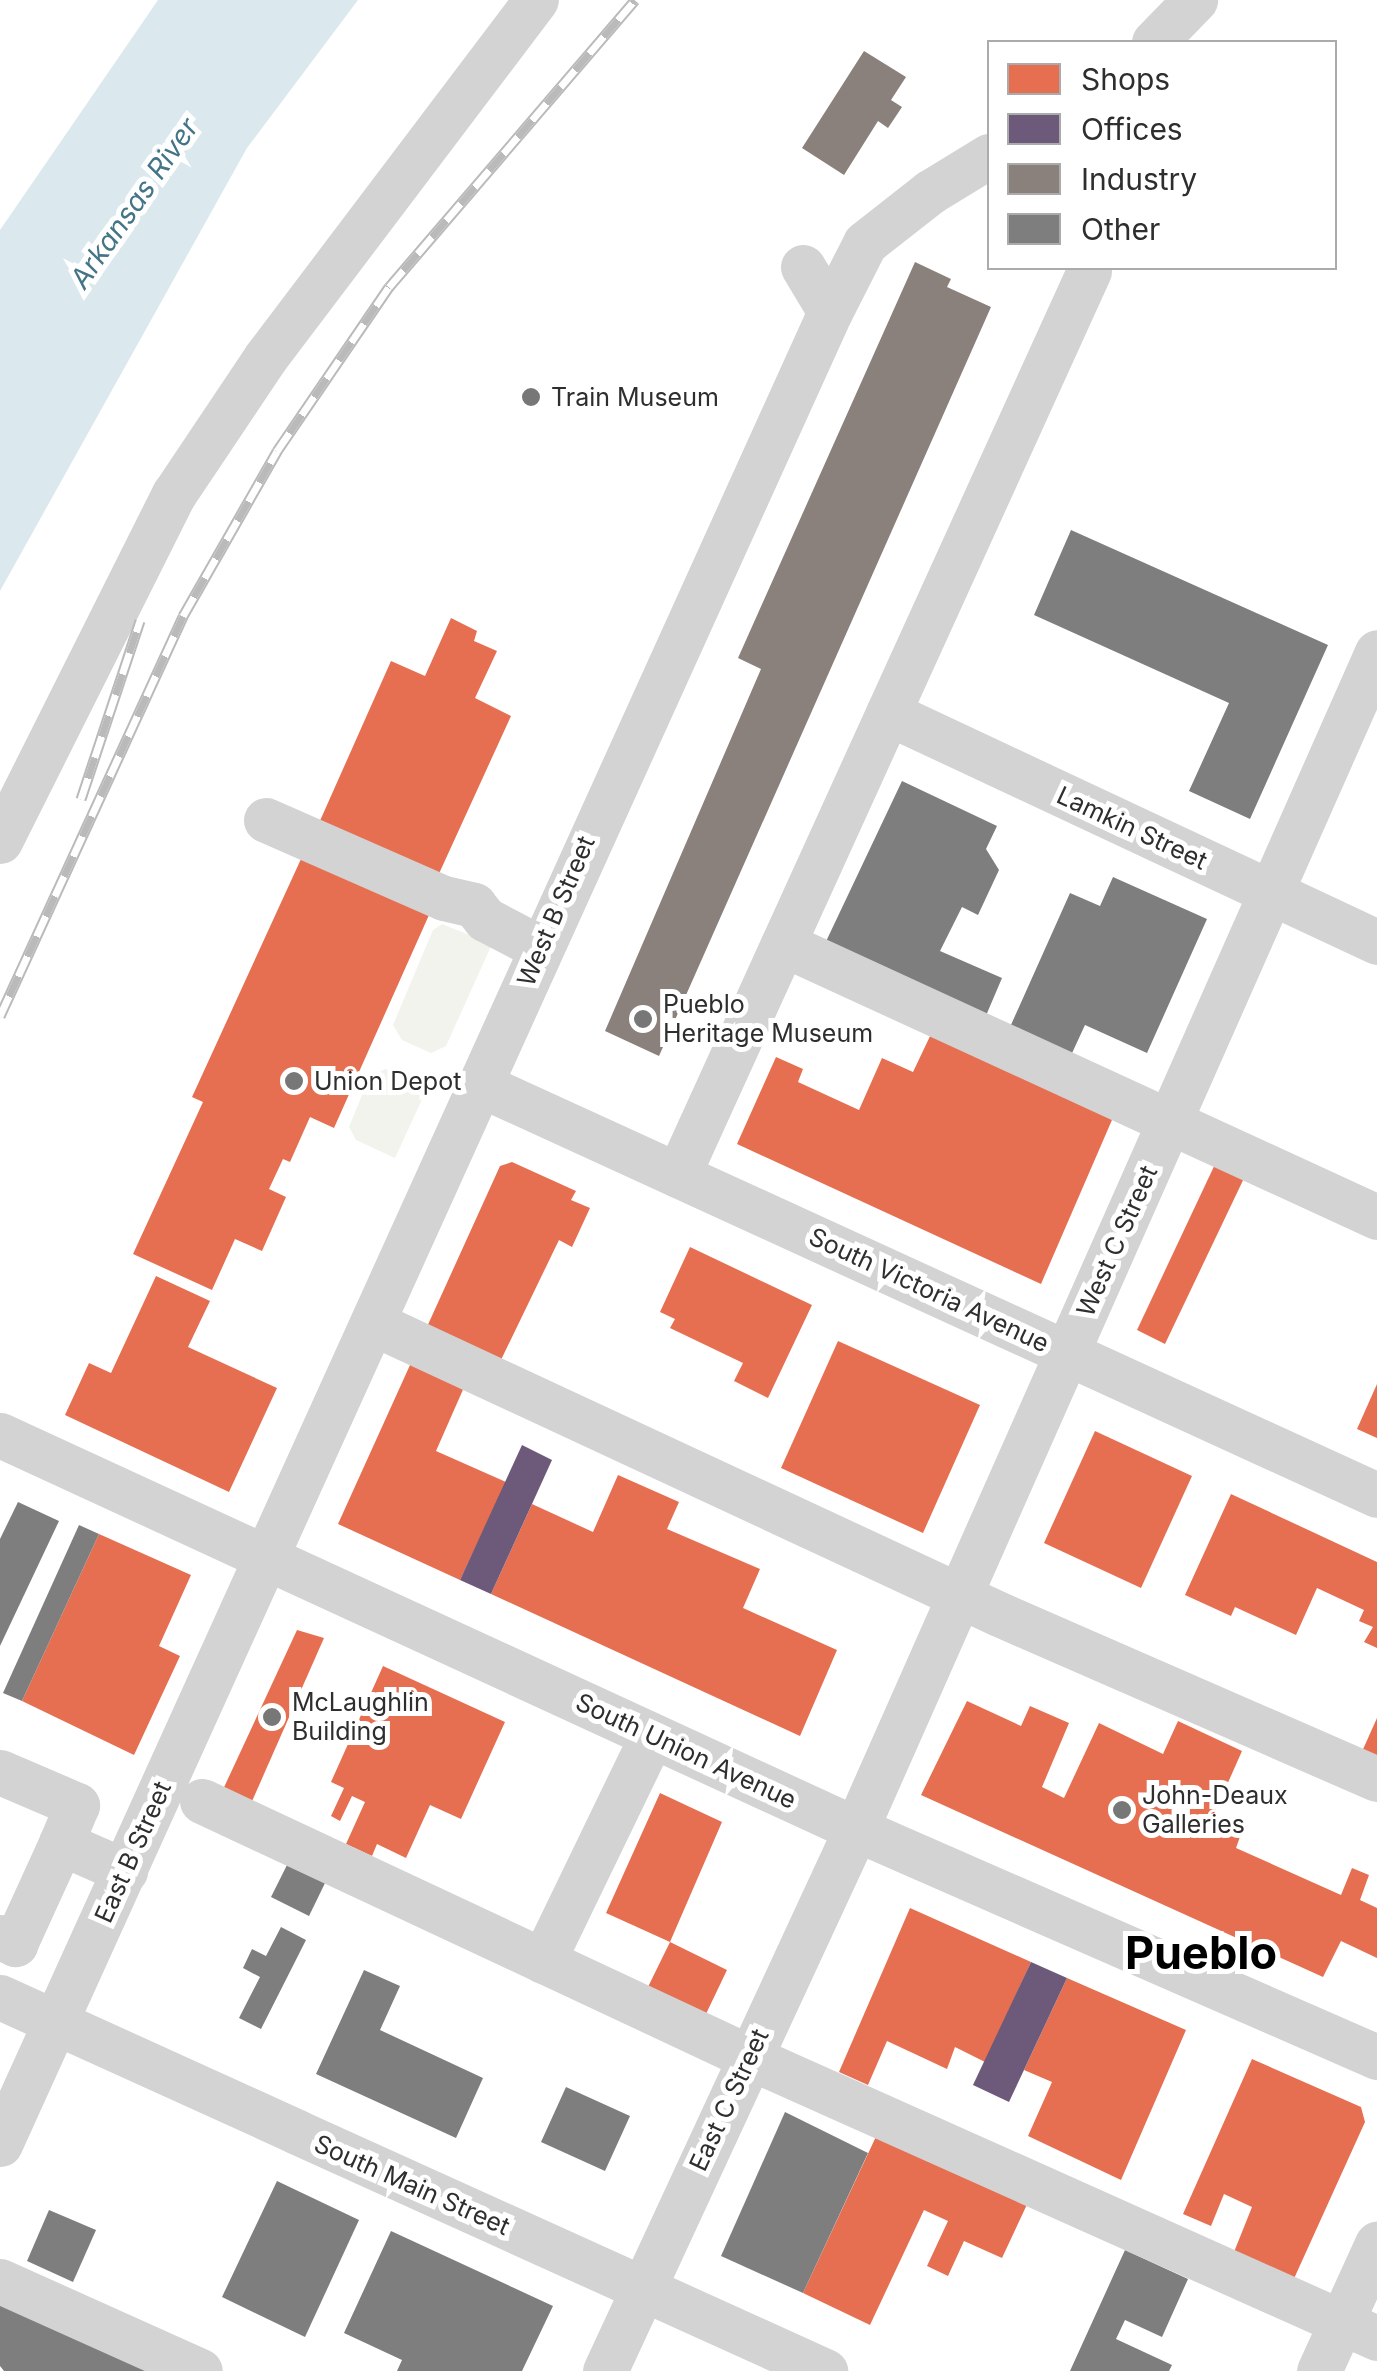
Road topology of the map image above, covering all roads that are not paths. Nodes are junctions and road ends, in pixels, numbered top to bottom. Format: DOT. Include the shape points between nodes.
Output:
graph roads {
  1 [pos="536,0"];
  2 [pos="1195,0"];
  3 [pos="1156,40"];
  4 [pos="987,158"];
  5 [pos="803,267"];
  6 [pos="1088,271"];
  7 [pos="830,312"];
  8 [pos="1377,652"];
  9 [pos="888,713"];
  10 [pos="266,820"];
  11 [pos="0,841"];
  12 [pos="1270,894"];
  13 [pos="1377,942"];
  14 [pos="783,944"];
  15 [pos="540,948"];
  16 [pos="482,1085"];
  17 [pos="1170,1120"];
  18 [pos="678,1175"];
  19 [pos="1377,1217"];
  20 [pos="373,1324"];
  21 [pos="1068,1353"];
  22 [pos="0,1435"];
  23 [pos="1377,1495"];
  24 [pos="268,1561"];
  25 [pos="959,1596"];
  26 [pos="652,1736"];
  27 [pos="0,1772"];
  28 [pos="1377,1779"];
  29 [pos="202,1802"];
  30 [pos="856,1829"];
  31 [pos="61,1843"];
  32 [pos="125,1871"];
  33 [pos="0,1937"];
  34 [pos="544,1961"];
  35 [pos="0,1997"];
  36 [pos="749,2056"];
  37 [pos="1377,2058"];
  38 [pos="0,2144"];
  39 [pos="1377,2244"];
  40 [pos="0,2281"];
  41 [pos="642,2288"];
  42 [pos="1359,2330"];
  43 [pos="200,2371"];
  44 [pos="604,2371"];
  45 [pos="825,2371"];
  46 [pos="1319,2371"];
  1 -- 11 [label="street" via="265,358 174,494"];
  2 -- 3 [label="street"];
  4 -- 7 [label="street, West B Street" via="865,244"];
  5 -- 7 [label="street"];
  6 -- 9 [label="street"];
  7 -- 15 [label="street, West B Street"];
  8 -- 12 [label="street, West C Street"];
  9 -- 12 [label="street, Lamkin Street"];
  9 -- 14 [label="street"];
  10 -- 15 [label="street" via="474,905 485,919"];
  12 -- 13 [label="street, Lamkin Street"];
  12 -- 17 [label="street, West C Street"];
  14 -- 17 [label="street"];
  14 -- 18 [label="street"];
  15 -- 16 [label="street, West B Street"];
  16 -- 18 [label="street, South Victoria Avenue"];
  16 -- 20 [label="street, West B Street"];
  17 -- 19 [label="street"];
  17 -- 21 [label="street, West C Street"];
  18 -- 21 [label="street, South Victoria Avenue"];
  20 -- 24 [label="street, West B Street"];
  20 -- 25 [label="street"];
  21 -- 23 [label="street, South Victoria Avenue"];
  21 -- 25 [label="street, West C Street"];
  22 -- 24 [label="street, South Union Avenue"];
  24 -- 26 [label="street, South Union Avenue"];
  24 -- 32 [label="street, East B Street"];
  25 -- 28 [label="street"];
  25 -- 30 [label="street, West C Street"];
  26 -- 30 [label="street, South Union Avenue"];
  26 -- 34 [label="street"];
  27 -- 31 [label="street" via="77,1805"];
  29 -- 34 [label="street"];
  30 -- 36 [label="street, East C Street"];
  30 -- 37 [label="street, South Union Avenue"];
  31 -- 32 [label="street"];
  31 -- 33 [label="street" via="14,1944"];
  32 -- 38 [label="street, East B Street"];
  34 -- 36 [label="street"];
  35 -- 41 [label="street, South Main Street, bridge"];
  36 -- 41 [label="street, East C Street"];
  36 -- 42 [label="street"];
  39 -- 42 [label="street"];
  40 -- 43 [label="street"];
  41 -- 44 [label="street, East C Street"];
  41 -- 45 [label="street, South Main Street"];
  42 -- 46 [label="street"];
}
